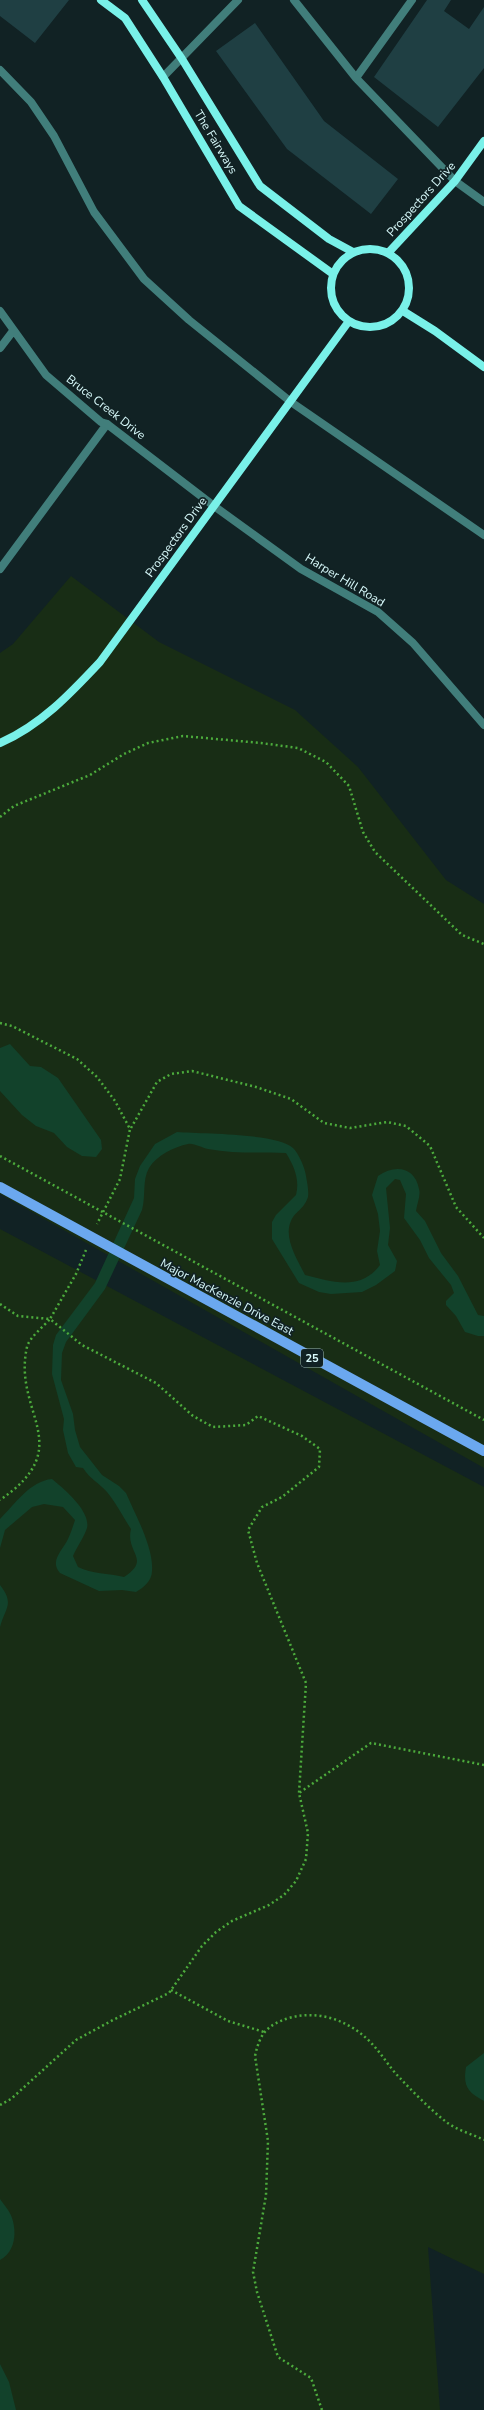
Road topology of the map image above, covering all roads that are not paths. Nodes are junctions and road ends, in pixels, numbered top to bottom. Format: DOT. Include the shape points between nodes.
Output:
graph roads {
  1 [pos="101,0"];
  2 [pos="142,0"];
  3 [pos="238,0"];
  4 [pos="294,0"];
  5 [pos="412,0"];
  6 [pos="182,59"];
  7 [pos="0,70"];
  8 [pos="163,77"];
  9 [pos="356,78"];
  10 [pos="484,141"];
  11 [pos="456,181"];
  12 [pos="484,202"];
  13 [pos="353,252"];
  14 [pos="389,252"];
  15 [pos="333,274"];
  16 [pos="0,311"];
  17 [pos="403,311"];
  18 [pos="349,321"];
  19 [pos="13,331"];
  20 [pos="0,348"];
  21 [pos="484,367"];
  22 [pos="291,402"];
  23 [pos="107,424"];
  24 [pos="214,506"];
  25 [pos="484,535"];
  26 [pos="0,569"];
  27 [pos="484,725"];
  28 [pos="0,743"];
  29 [pos="0,1188"];
  30 [pos="484,1451"];
  1 -- 8 [label="street, The Fairways" via="125,18"];
  2 -- 6 [label="street, The Fairways"];
  3 -- 6 [label="street"];
  4 -- 9 [label="street"];
  5 -- 9 [label="street"];
  6 -- 8 [label="street"];
  6 -- 13 [label="street, The Fairways" via="260,186 329,240"];
  7 -- 22 [label="street" via="39,114 54,136 94,212 144,279"];
  8 -- 15 [label="street, The Fairways" via="239,206"];
  9 -- 11 [label="street"];
  10 -- 11 [label="street, Prospectors Drive"];
  11 -- 12 [label="street"];
  11 -- 14 [label="street, Prospectors Drive"];
  13 -- 14 [label="street" via="377,248"];
  13 -- 15 [label="street" via="342,260"];
  14 -- 17 [label="street" via="403,264 410,282 409,300"];
  15 -- 18 [label="street" via="331,292 336,308"];
  16 -- 19 [label="street, Bruce Creek Drive"];
  17 -- 18 [label="street" via="390,323 380,326 369,328"];
  17 -- 21 [label="street"];
  18 -- 22 [label="street, Prospectors Drive"];
  19 -- 20 [label="street"];
  19 -- 23 [label="street, Bruce Creek Drive" via="46,375 101,422"];
  22 -- 24 [label="street, Prospectors Drive"];
  22 -- 25 [label="street"];
  23 -- 24 [label="street, Bruce Creek Drive"];
  23 -- 26 [label="street"];
  24 -- 27 [label="street, Harper Hill Road" via="301,569 378,612 413,643"];
  24 -- 28 [label="street, Prospectors Drive" via="100,662 62,703 18,735"];
  29 -- 30 [label="main road, Major MacKenzie Drive East / 25"];
}
